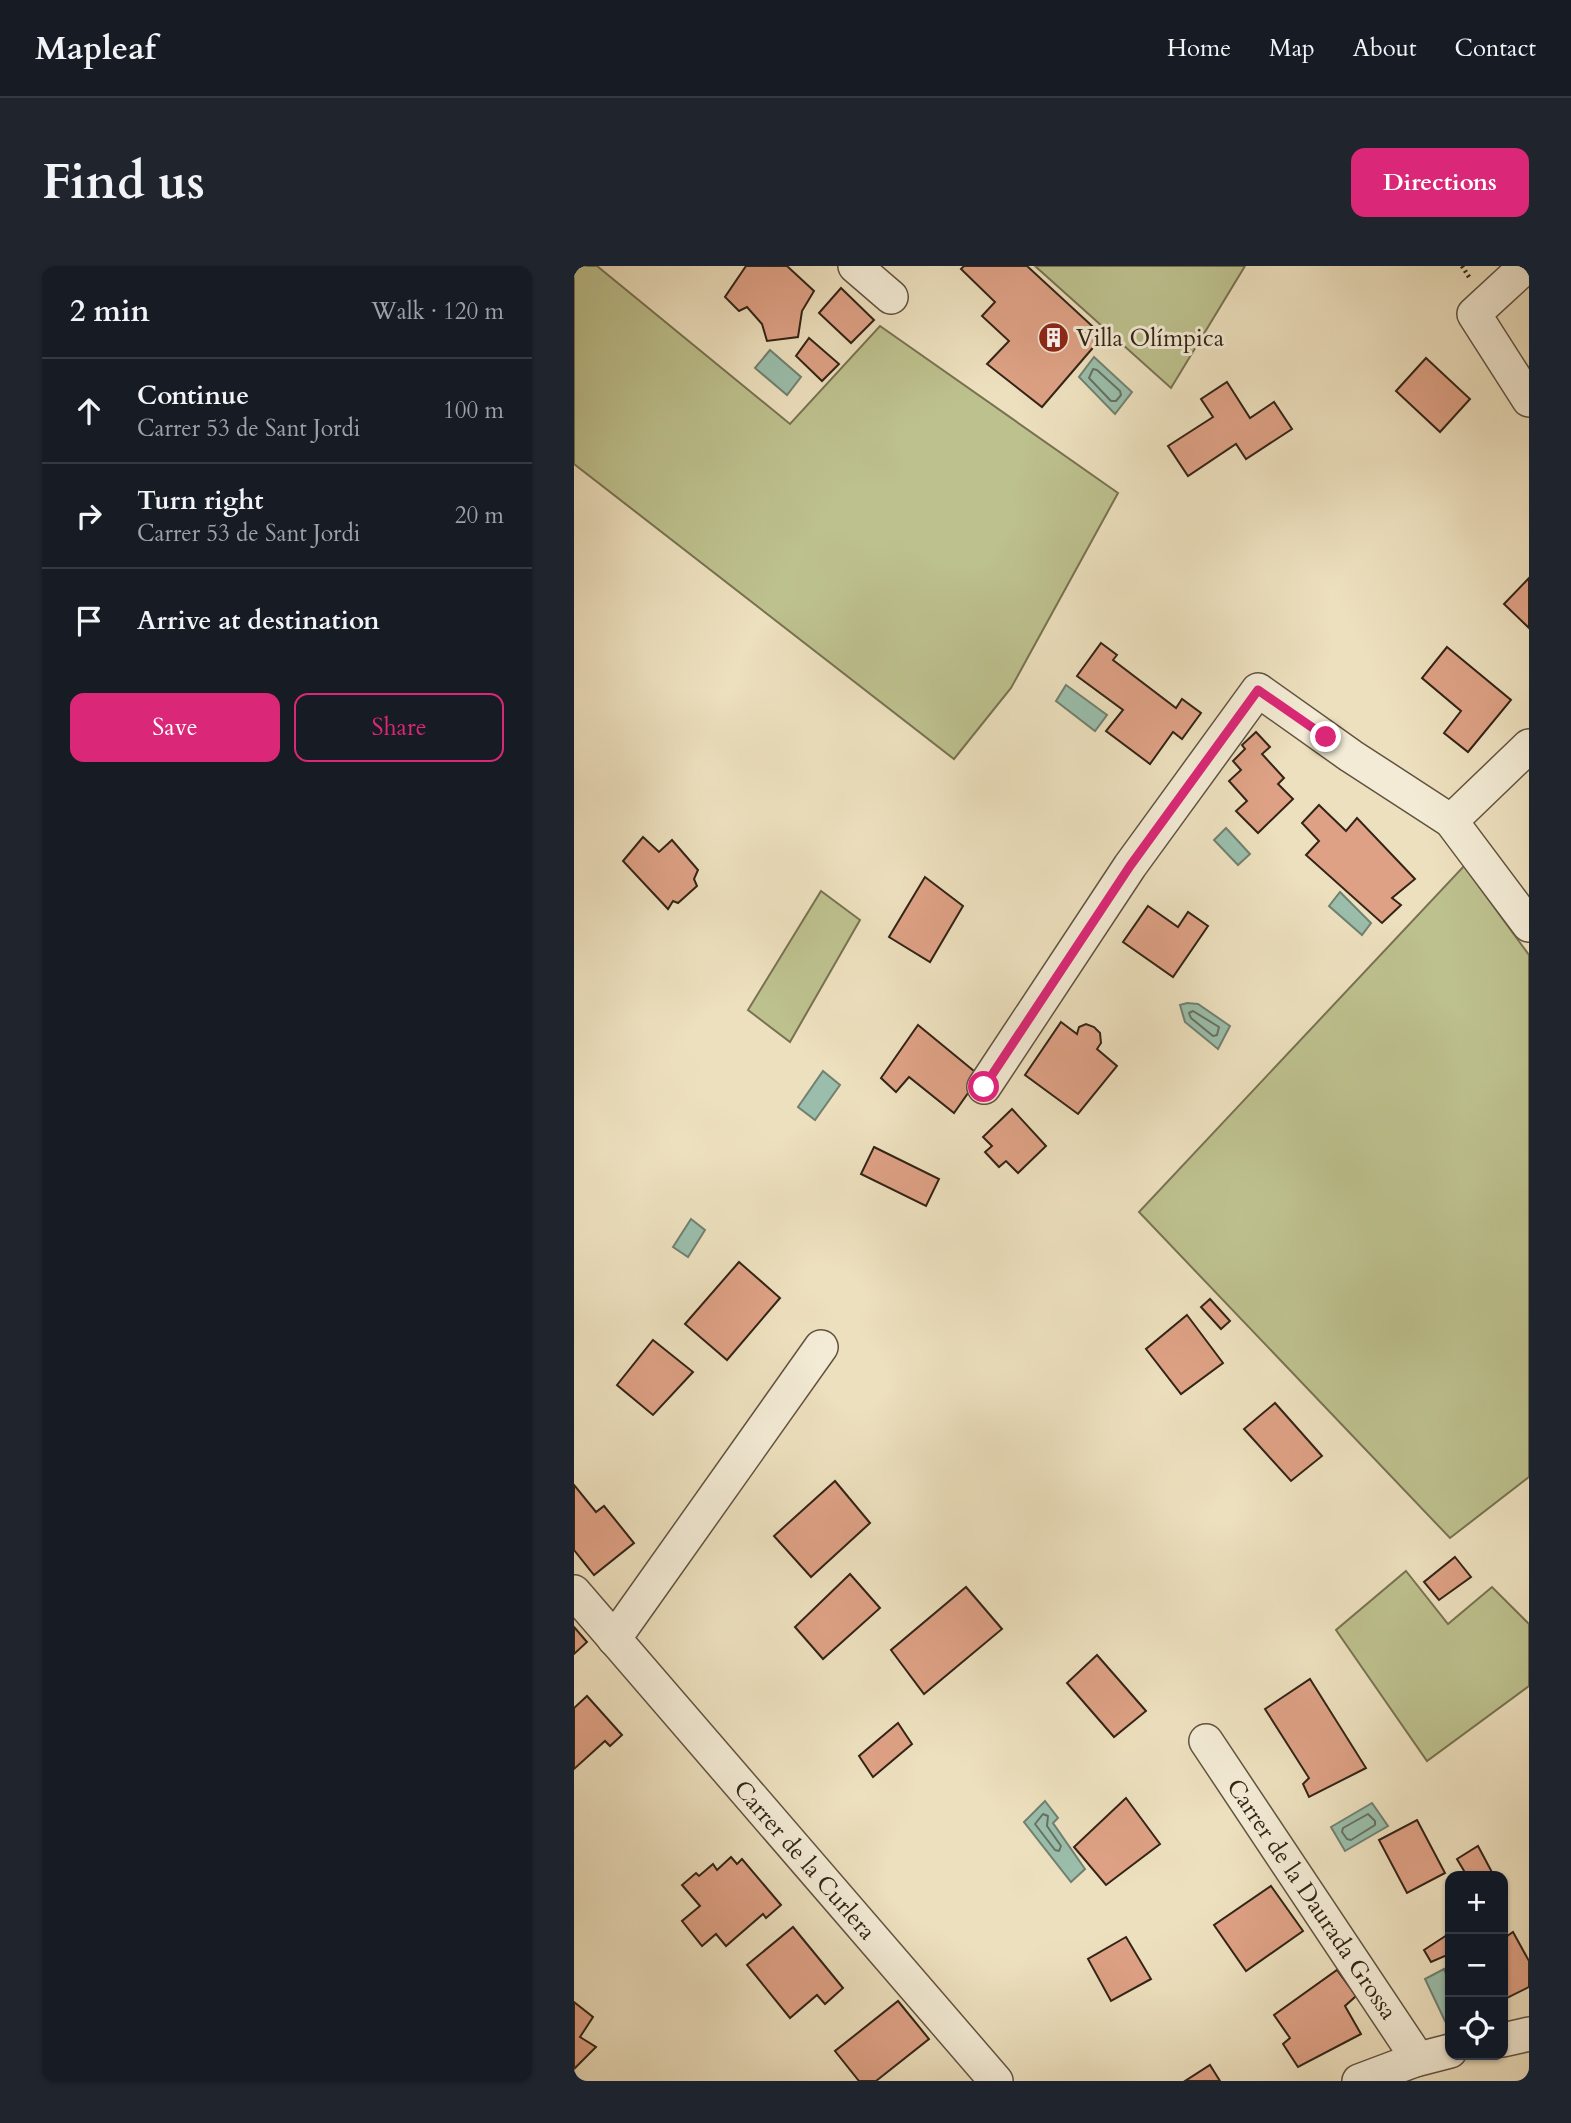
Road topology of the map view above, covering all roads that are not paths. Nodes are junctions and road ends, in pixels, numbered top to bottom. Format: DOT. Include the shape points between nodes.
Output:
graph roads {
  1 [pos="855,266"];
  2 [pos="1526,266"];
  3 [pos="891,297"];
  4 [pos="1529,400"];
  5 [pos="1529,746"];
  6 [pos="1451,821"];
  7 [pos="1529,925"];
  8 [pos="984,1087"];
  9 [pos="821,1347"];
  10 [pos="574,1592"];
  11 [pos="614,1639"];
  12 [pos="1206,1741"];
  13 [pos="1529,2034"];
  14 [pos="1508,2039"];
  15 [pos="1445,2052"];
  16 [pos="1415,2060"];
  17 [pos="996,2081"];
  18 [pos="1359,2081"];
  1 -- 3 [label="street"];
  2 -- 4 [label="street" via="1474,314"];
  5 -- 6 [label="street"];
  6 -- 7 [label="street"];
  6 -- 8 [label="street" via="1258,690 1130,866"];
  9 -- 11 [label="street"];
  10 -- 11 [label="street, Carrer de la Curlera"];
  11 -- 17 [label="street, Carrer de la Curlera"];
  12 -- 16 [label="street, Carrer de la Daurada Grossa"];
  13 -- 14 [label="street"];
  15 -- 16 [label="street"];
  16 -- 18 [label="street"];
}
